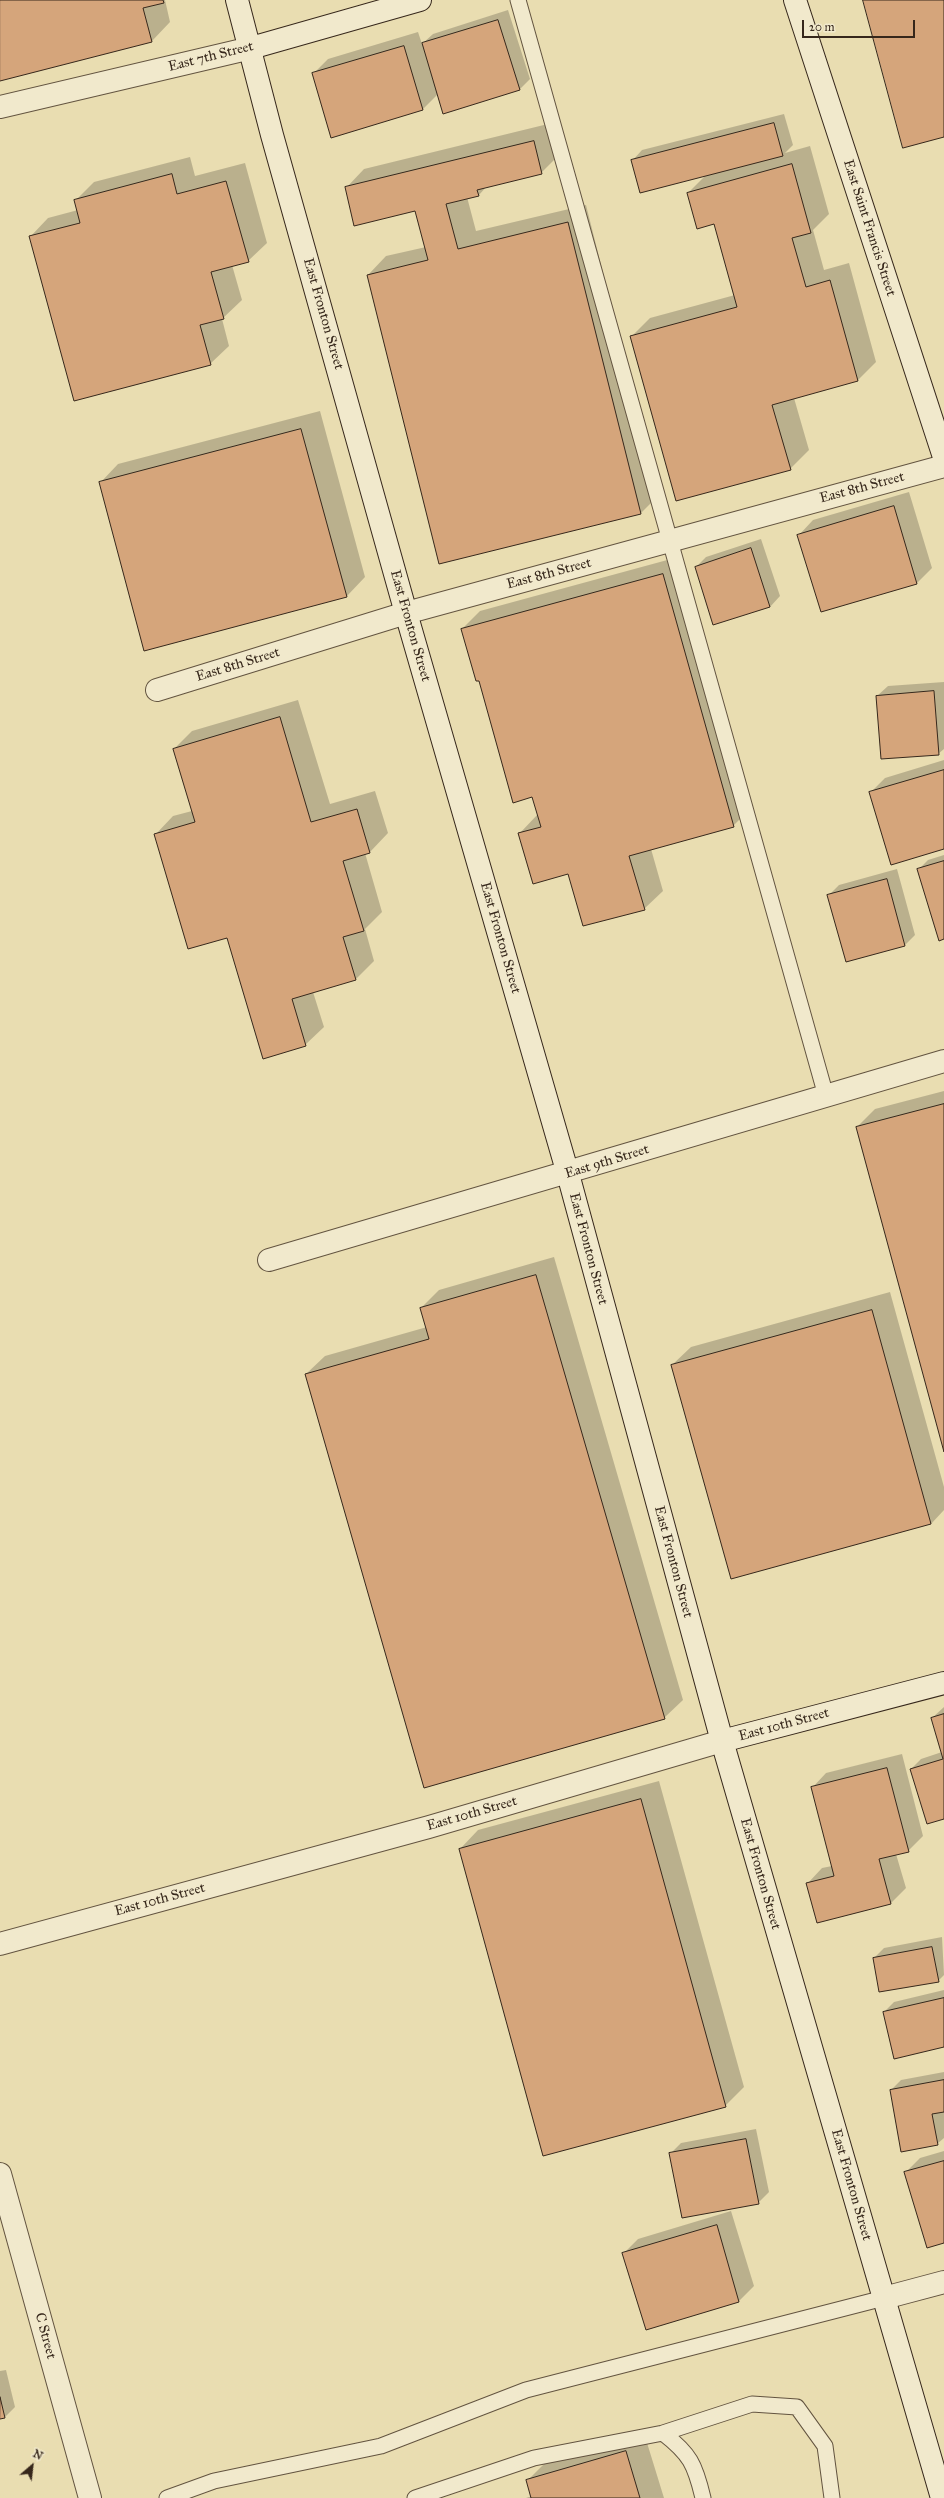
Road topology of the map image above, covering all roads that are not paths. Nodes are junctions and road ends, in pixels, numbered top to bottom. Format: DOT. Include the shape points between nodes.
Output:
graph roads {
  1 [pos="237,0"];
  2 [pos="420,0"];
  3 [pos="518,0"];
  4 [pos="795,0"];
  5 [pos="251,48"];
  6 [pos="0,108"];
  7 [pos="944,457"];
  8 [pos="944,466"];
  9 [pos="670,540"];
  10 [pos="406,613"];
  11 [pos="157,690"];
  12 [pos="944,1061"];
  13 [pos="826,1096"];
  14 [pos="568,1174"];
  15 [pos="269,1260"];
  16 [pos="944,1683"];
  17 [pos="722,1742"];
  18 [pos="0,1944"];
  19 [pos="0,2174"];
  20 [pos="944,2282"];
  21 [pos="884,2298"];
  22 [pos="663,2433"];
  23 [pos="90,2498"];
  24 [pos="167,2498"];
  25 [pos="415,2498"];
  26 [pos="703,2498"];
  27 [pos="832,2498"];
  28 [pos="942,2498"];
  1 -- 5 [label="street, East Fronton Street"];
  2 -- 5 [label="street, East 7th Street"];
  3 -- 9 [label="lane"];
  4 -- 7 [label="street, East Saint Francis Street"];
  5 -- 6 [label="street, East 7th Street"];
  5 -- 10 [label="street, East Fronton Street" via="272,134"];
  8 -- 9 [label="street, East 8th Street"];
  9 -- 10 [label="street, East 8th Street"];
  9 -- 13 [label="lane"];
  10 -- 11 [label="street, East 8th Street"];
  10 -- 14 [label="street, East Fronton Street"];
  12 -- 13 [label="street, East 9th Street"];
  13 -- 14 [label="street, East 9th Street"];
  14 -- 15 [label="street, East 9th Street"];
  14 -- 17 [label="street, East Fronton Street"];
  16 -- 17 [label="street, East 10th Street"];
  17 -- 18 [label="street, East 10th Street" via="437,1824"];
  17 -- 21 [label="street, East Fronton Street"];
  19 -- 23 [label="street, C Street"];
  20 -- 21 [label="street"];
  21 -- 24 [label="lane" via="526,2390 381,2446 214,2481"];
  21 -- 28 [label="street, East Fronton Street"];
  22 -- 25 [label="lane" via="534,2458"];
  22 -- 26 [label="lane" via="683,2448 698,2474"];
  22 -- 27 [label="lane" via="752,2404 797,2407 825,2446"];
}
